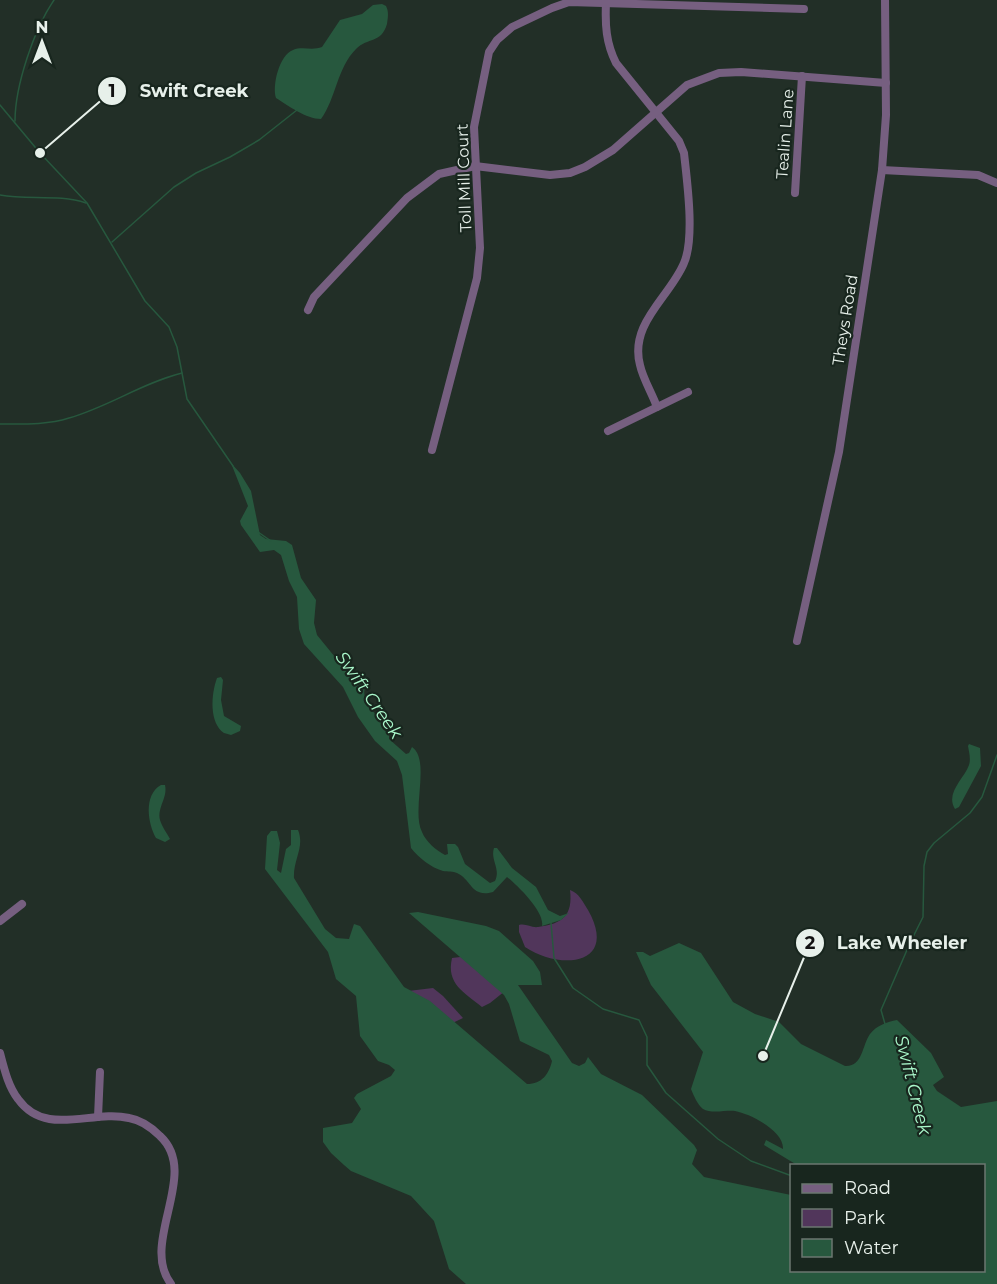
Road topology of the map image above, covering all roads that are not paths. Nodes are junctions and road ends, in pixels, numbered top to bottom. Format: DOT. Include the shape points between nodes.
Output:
graph roads {
  1 [pos="885,0"];
  2 [pos="606,3"];
  3 [pos="804,9"];
  4 [pos="802,76"];
  5 [pos="886,83"];
  6 [pos="655,113"];
  7 [pos="475,165"];
  8 [pos="882,170"];
  9 [pos="997,183"];
  10 [pos="795,193"];
  11 [pos="308,310"];
  12 [pos="688,392"];
  13 [pos="657,407"];
  14 [pos="608,431"];
  15 [pos="432,450"];
  16 [pos="797,641"];
  17 [pos="22,904"];
  18 [pos="0,921"];
  19 [pos="0,1053"];
  20 [pos="100,1072"];
  21 [pos="98,1117"];
  22 [pos="171,1284"];
  1 -- 5 [label="street, Theys Road"];
  2 -- 3 [label="street, Toll Mill Court"];
  2 -- 6 [label="street" via="610,50"];
  2 -- 7 [label="street, Toll Mill Court" via="569,2 512,27 497,40 489,52 475,120"];
  4 -- 5 [label="street"];
  4 -- 6 [label="street" via="719,73 687,85"];
  4 -- 10 [label="street, Tealin Lane"];
  5 -- 8 [label="street, Theys Road"];
  6 -- 7 [label="street" via="613,150 570,173 542,174"];
  6 -- 13 [label="street" via="684,153 689,238 684,263 640,332 639,364"];
  7 -- 11 [label="street" via="439,174 407,198 314,297"];
  7 -- 15 [label="street, Toll Mill Court" via="480,248 477,278"];
  8 -- 9 [label="street" via="978,175"];
  8 -- 16 [label="street, Theys Road" via="839,452"];
  12 -- 13 [label="street"];
  13 -- 14 [label="street"];
  17 -- 18 [label="street"];
  19 -- 21 [label="street" via="11,1086 32,1113 55,1121"];
  20 -- 21 [label="street"];
  21 -- 22 [label="street" via="131,1118 147,1125 162,1137 172,1156 175,1176 162,1251 162,1265"];
}
